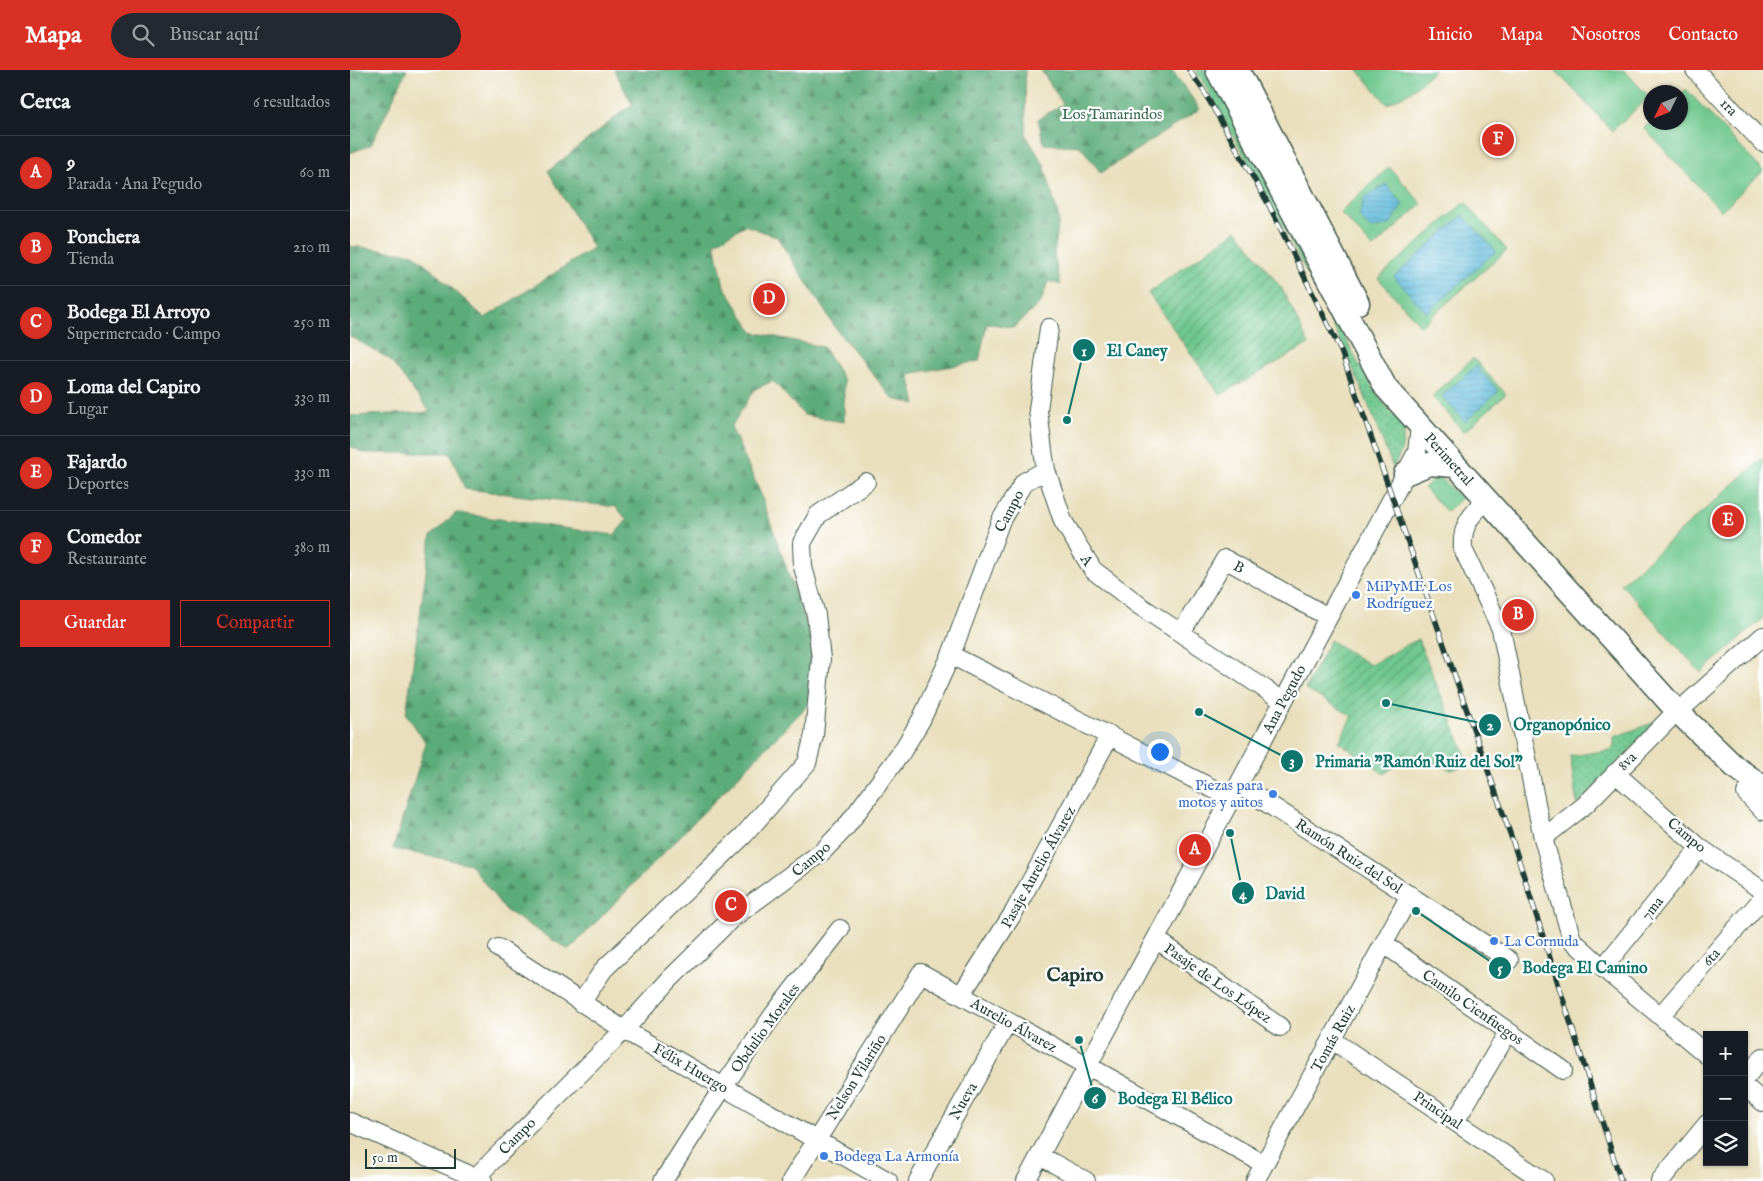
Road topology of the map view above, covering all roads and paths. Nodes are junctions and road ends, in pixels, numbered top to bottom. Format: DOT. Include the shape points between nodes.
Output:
graph roads {
  1 [pos="1217,70"];
  2 [pos="1238,70"];
  3 [pos="1695,70"];
  4 [pos="1763,143"];
  5 [pos="1049,328"];
  6 [pos="1414,397"];
  7 [pos="1420,426"];
  8 [pos="1426,448"];
  9 [pos="1458,457"];
  10 [pos="1046,470"];
  11 [pos="1404,474"];
  12 [pos="866,482"];
  13 [pos="1486,500"];
  14 [pos="1328,617"];
  15 [pos="1181,633"];
  16 [pos="1763,636"];
  17 [pos="951,655"];
  18 [pos="1283,701"];
  19 [pos="1682,707"];
  20 [pos="1110,735"];
  21 [pos="1616,773"];
  22 [pos="1763,773"];
  23 [pos="1754,790"];
  24 [pos="1235,791"];
  25 [pos="1763,811"];
  26 [pos="1539,819"];
  27 [pos="1566,820"];
  28 [pos="1543,838"];
  29 [pos="1700,848"];
  30 [pos="1763,891"];
  31 [pos="1410,895"];
  32 [pos="1763,898"];
  33 [pos="840,929"];
  34 [pos="1156,939"];
  35 [pos="1384,944"];
  36 [pos="498,948"];
  37 [pos="1509,960"];
  38 [pos="1603,968"];
  39 [pos="921,973"];
  40 [pos="961,995"];
  41 [pos="581,1002"];
  42 [pos="1660,1016"];
  43 [pos="1008,1022"];
  44 [pos="1280,1027"];
  45 [pos="624,1030"];
  46 [pos="1508,1032"];
  47 [pos="1332,1040"];
  48 [pos="1703,1051"];
  49 [pos="1763,1057"];
  50 [pos="1088,1066"];
  51 [pos="1563,1070"];
  52 [pos="1747,1076"];
  53 [pos="723,1087"];
  54 [pos="1748,1089"];
  55 [pos="1763,1102"];
  56 [pos="350,1122"];
  57 [pos="1455,1122"];
  58 [pos="1703,1129"];
  59 [pos="817,1140"];
  60 [pos="1040,1156"];
  61 [pos="1264,1164"];
  62 [pos="479,1179"];
  63 [pos="662,1181"];
  64 [pos="791,1181"];
  65 [pos="888,1181"];
  66 [pos="918,1181"];
  67 [pos="1026,1181"];
  68 [pos="1086,1181"];
  69 [pos="1255,1181"];
  70 [pos="1544,1181"];
  71 [pos="1660,1181"];
  1 -- 7 [label="main road, Perimetral" via="1386,388"];
  2 -- 6 [label="main road, Perimetral" via="1394,373"];
  3 -- 4 [label="street, 1ra"];
  5 -- 10 [label="street, A" via="1038,410"];
  6 -- 7 [label="main road"];
  6 -- 9 [label="main road, Perimetral"];
  7 -- 8 [label="main road, Perimetral"];
  8 -- 9 [label="main road, Perimetral"];
  8 -- 11 [label="street, Ana Pegudo"];
  9 -- 11 [label="main road"];
  9 -- 13 [label="main road, Perimetral"];
  9 -- 19 [label="main road, Perimetral"];
  10 -- 15 [label="street, A" via="1063,521 1093,570"];
  10 -- 17 [label="street, Campo" via="1024,482 1001,520"];
  11 -- 14 [label="street, Ana Pegudo"];
  12 -- 41 [label="street" via="818,515 802,543 803,567 816,615 821,659 814,735 807,763 744,834 604,969"];
  13 -- 19 [label="main road, Perimetral"];
  13 -- 26 [label="street" via="1470,516 1462,537 1463,549 1501,629"];
  14 -- 15 [label="street, B" via="1225,559"];
  14 -- 18 [label="street, Ana Pegudo"];
  15 -- 18 [label="street, A"];
  16 -- 19 [label="street, 8va"];
  17 -- 20 [label="street, Ramón Ruiz del Sol"];
  17 -- 45 [label="street, Campo" via="921,720 901,753 846,827 823,851 730,920"];
  18 -- 24 [label="street, Ana Pegudo"];
  19 -- 21 [label="street, 8va"];
  19 -- 22 [label="main road, Perimetral"];
  19 -- 23 [label="main road, Perimetral"];
  20 -- 24 [label="street, Ramón Ruiz del Sol"];
  20 -- 40 [label="street, Pasaje Aurelio Álvarez" via="1014,912"];
  21 -- 27 [label="street, 8va"];
  21 -- 29 [label="street, Campo"];
  23 -- 25 [label="street"];
  24 -- 31 [label="street, Ramón Ruiz del Sol"];
  24 -- 34 [label="street, Ana Pegudo"];
  26 -- 27 [label="street"];
  26 -- 28 [label="street"];
  27 -- 28 [label="street, 8va"];
  28 -- 38 [label="street" via="1572,940"];
  29 -- 30 [label="street, Campo"];
  29 -- 38 [label="street, 7ma"];
  31 -- 35 [label="street, Tomás Ruiz"];
  31 -- 37 [label="street, Ramón Ruiz del Sol"];
  32 -- 42 [label="street, 6ta"];
  33 -- 53 [label="street, Obdulio Morales"];
  34 -- 44 [label="street, Pasaje de Los López"];
  34 -- 50 [label="street, Ana Pegudo"];
  35 -- 46 [label="street, Camilo Cienfuegos"];
  35 -- 47 [label="street, Tomás Ruiz"];
  36 -- 41 [label="street, Félix Huergo"];
  38 -- 42 [label="street"];
  39 -- 40 [label="street, Aurelio Álvarez"];
  39 -- 59 [label="street, Nelson Vilariño"];
  40 -- 43 [label="street, Aurelio Álvarez"];
  41 -- 45 [label="street, Félix Huergo"];
  42 -- 48 [label="street"];
  43 -- 50 [label="street, Aurelio Álvarez"];
  43 -- 66 [label="street, Nueva"];
  45 -- 53 [label="street, Félix Huergo"];
  45 -- 62 [label="street, Campo"];
  46 -- 51 [label="street, Camilo Cienfuegos"];
  46 -- 57 [label="street"];
  47 -- 57 [label="street, Principal"];
  47 -- 61 [label="street, Tomás Ruiz"];
  49 -- 52 [label="street"];
  50 -- 60 [label="street, Ana Pegudo"];
  50 -- 61 [label="street, Aurelio Álvarez"];
  53 -- 59 [label="street, Félix Huergo"];
  53 -- 63 [label="street, Obdulio Morales"];
  54 -- 55 [label="street"];
  56 -- 62 [label="street"];
  57 -- 70 [label="street, Principal"];
  58 -- 71 [label="street"];
  59 -- 64 [label="street, Nelson Vilariño"];
  59 -- 65 [label="street, Félix Huergo"];
  60 -- 67 [label="street, Ana Pegudo"];
  60 -- 68 [label="street"];
  61 -- 69 [label="street, Tomás Ruiz"];
}
